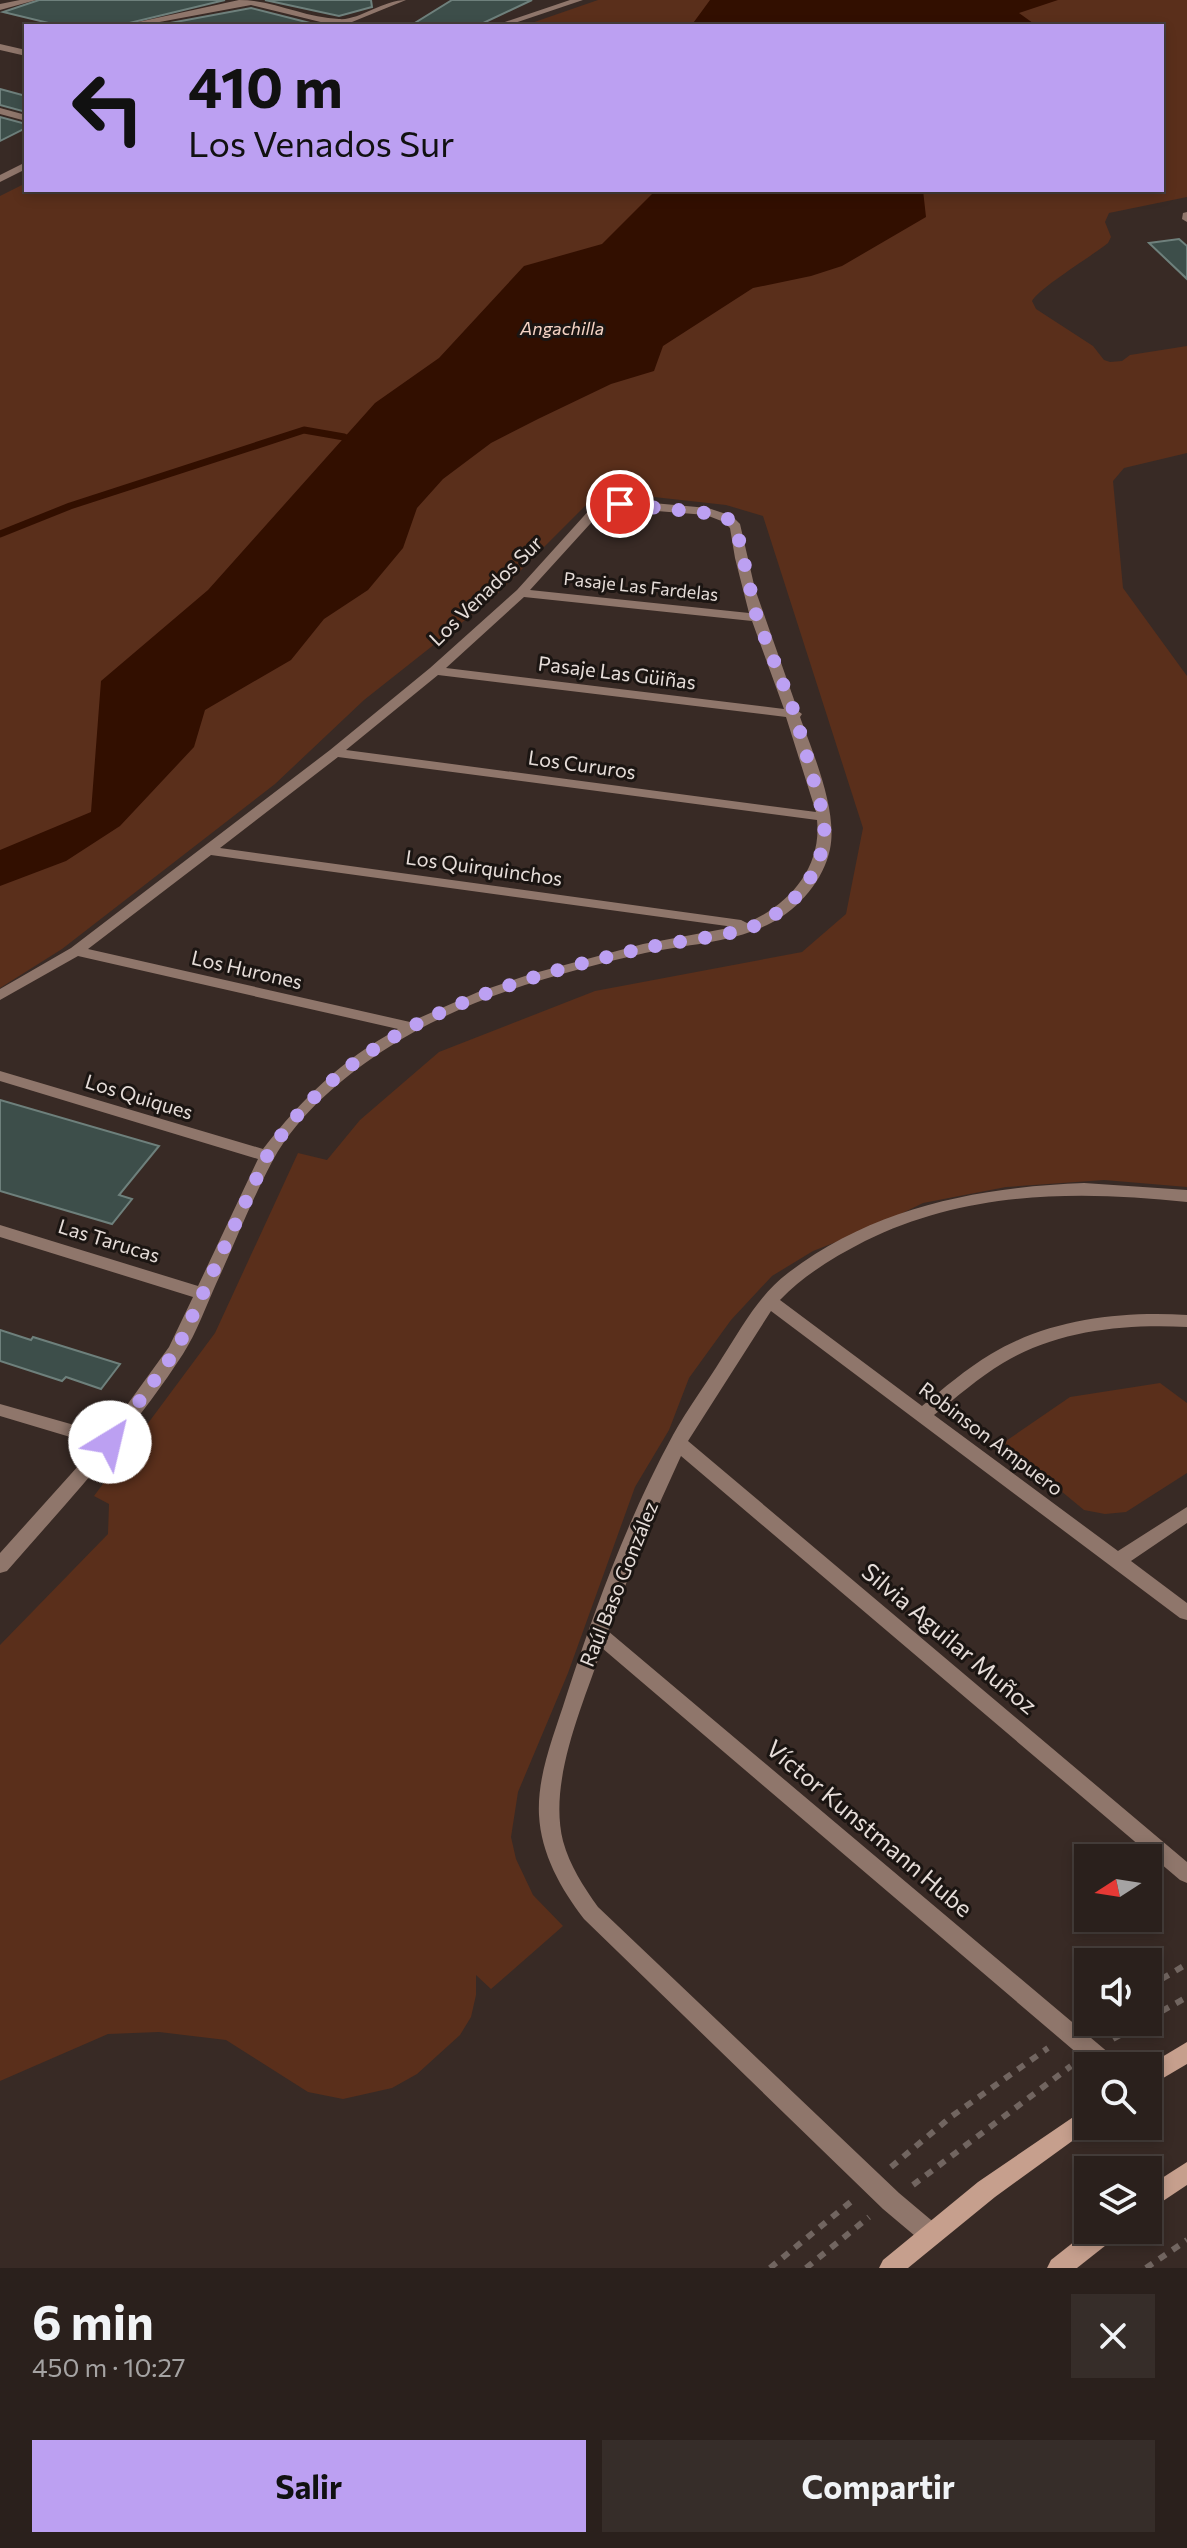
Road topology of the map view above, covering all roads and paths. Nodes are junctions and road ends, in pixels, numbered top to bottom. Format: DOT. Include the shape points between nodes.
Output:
graph roads {
  1 [pos="32,0"];
  2 [pos="402,0"];
  3 [pos="579,0"];
  4 [pos="247,1"];
  5 [pos="0,7"];
  6 [pos="134,24"];
  7 [pos="338,24"];
  8 [pos="503,24"];
  9 [pos="0,47"];
  10 [pos="24,47"];
  11 [pos="12,49"];
  12 [pos="24,52"];
  13 [pos="0,111"];
  14 [pos="24,117"];
  15 [pos="24,166"];
  16 [pos="0,179"];
  17 [pos="521,593"];
  18 [pos="757,618"];
  19 [pos="435,671"];
  20 [pos="795,714"];
  21 [pos="335,753"];
  22 [pos="824,817"];
  23 [pos="207,850"];
  24 [pos="755,926"];
  25 [pos="76,951"];
  26 [pos="0,995"];
  27 [pos="410,1027"];
  28 [pos="0,1076"];
  29 [pos="267,1156"];
  30 [pos="1187,1196"];
  31 [pos="0,1231"];
  32 [pos="204,1294"];
  33 [pos="768,1300"];
  34 [pos="1187,1321"];
  35 [pos="0,1410"];
  36 [pos="922,1415"];
  37 [pos="110,1442"];
  38 [pos="678,1443"];
  39 [pos="1187,1514"];
  40 [pos="1117,1561"];
  41 [pos="0,1566"];
  42 [pos="1187,1613"];
  43 [pos="596,1632"];
  44 [pos="1187,1874"];
  45 [pos="1187,1964"];
  46 [pos="1162,1979"];
  47 [pos="1187,1997"];
  48 [pos="1162,2012"];
  49 [pos="1070,2034"];
  50 [pos="1119,2036"];
  51 [pos="1091,2052"];
  52 [pos="1187,2052"];
  53 [pos="1074,2065"];
  54 [pos="1162,2068"];
  55 [pos="1074,2127"];
  56 [pos="1187,2172"];
  57 [pos="873,2183"];
  58 [pos="1162,2190"];
  59 [pos="891,2201"];
  60 [pos="929,2233"];
  61 [pos="1187,2240"];
  62 [pos="1089,2244"];
  63 [pos="770,2268"];
  64 [pos="806,2268"];
  65 [pos="891,2268"];
  66 [pos="1059,2268"];
  67 [pos="1146,2268"];
  1 -- 5 [label="street"];
  2 -- 7 [label="street"];
  3 -- 8 [label="street"];
  4 -- 6 [label="street"];
  4 -- 7 [label="street"];
  9 -- 11 [label="street"];
  10 -- 11 [label="street"];
  11 -- 12 [label="street"];
  13 -- 14 [label="street"];
  15 -- 16 [label="street"];
  17 -- 18 [label="street, Pasaje Las Fardelas"];
  17 -- 18 [label="street, Los Venados Sur" via="602,508 620,504 708,512 736,527"];
  17 -- 19 [label="street, Los Venados Sur"];
  18 -- 20 [label="street, Los Venados Sur"];
  19 -- 20 [label="street, Pasaje Las Güiñas"];
  19 -- 21 [label="street, Los Venados Sur"];
  20 -- 22 [label="street, Los Venados Sur"];
  21 -- 22 [label="street, Los Cururos"];
  21 -- 23 [label="street, Los Venados Sur"];
  22 -- 24 [label="street, Los Venados Sur" via="816,870 790,902"];
  23 -- 24 [label="street, Los Quirquinchos"];
  23 -- 25 [label="street, Los Venados Sur"];
  24 -- 27 [label="street, Los Venados Sur" via="569,968"];
  25 -- 26 [label="street, Los Venados Sur"];
  25 -- 27 [label="street, Los Hurones"];
  27 -- 29 [label="street, Los Venados Sur" via="328,1081"];
  28 -- 29 [label="street, Los Quiques"];
  29 -- 32 [label="street, Los Venados Sur"];
  30 -- 33 [label="street, Raúl Baso González" via="1083,1187 967,1200 858,1238"];
  31 -- 32 [label="street, Las Tarucas"];
  32 -- 37 [label="street, Los Venados Sur" via="177,1349"];
  33 -- 36 [label="street, Robinson Ampuero"];
  33 -- 38 [label="street, Raúl Baso González"];
  34 -- 36 [label="street" via="1105,1323 1054,1335 1006,1353"];
  35 -- 37 [label="street"];
  36 -- 40 [label="street, Robinson Ampuero"];
  37 -- 41 [label="street, Los Venados Sur"];
  38 -- 43 [label="street, Raúl Baso González"];
  38 -- 44 [label="street, Silvia Aguilar Muñoz"];
  39 -- 40 [label="street"];
  40 -- 42 [label="street, Robinson Ampuero"];
  43 -- 49 [label="street, Víctor Kunstmann Hube"];
  43 -- 57 [label="street, Raúl Baso González" via="550,1789 552,1841 561,1866 591,1913"];
  45 -- 46 [label="path"];
  47 -- 48 [label="path"];
  49 -- 51 [label="street, Víctor Kunstmann Hube"];
  49 -- 57 [label="path" via="952,2116"];
  50 -- 51 [label="path"];
  52 -- 54 [label="street"];
  53 -- 59 [label="path"];
  55 -- 60 [label="street"];
  56 -- 58 [label="street"];
  57 -- 59 [label="street, Raúl Baso González"];
  57 -- 63 [label="path"];
  59 -- 60 [label="street, Raúl Baso González"];
  59 -- 64 [label="path"];
  60 -- 65 [label="street"];
  61 -- 67 [label="path"];
  62 -- 66 [label="street"];
}
